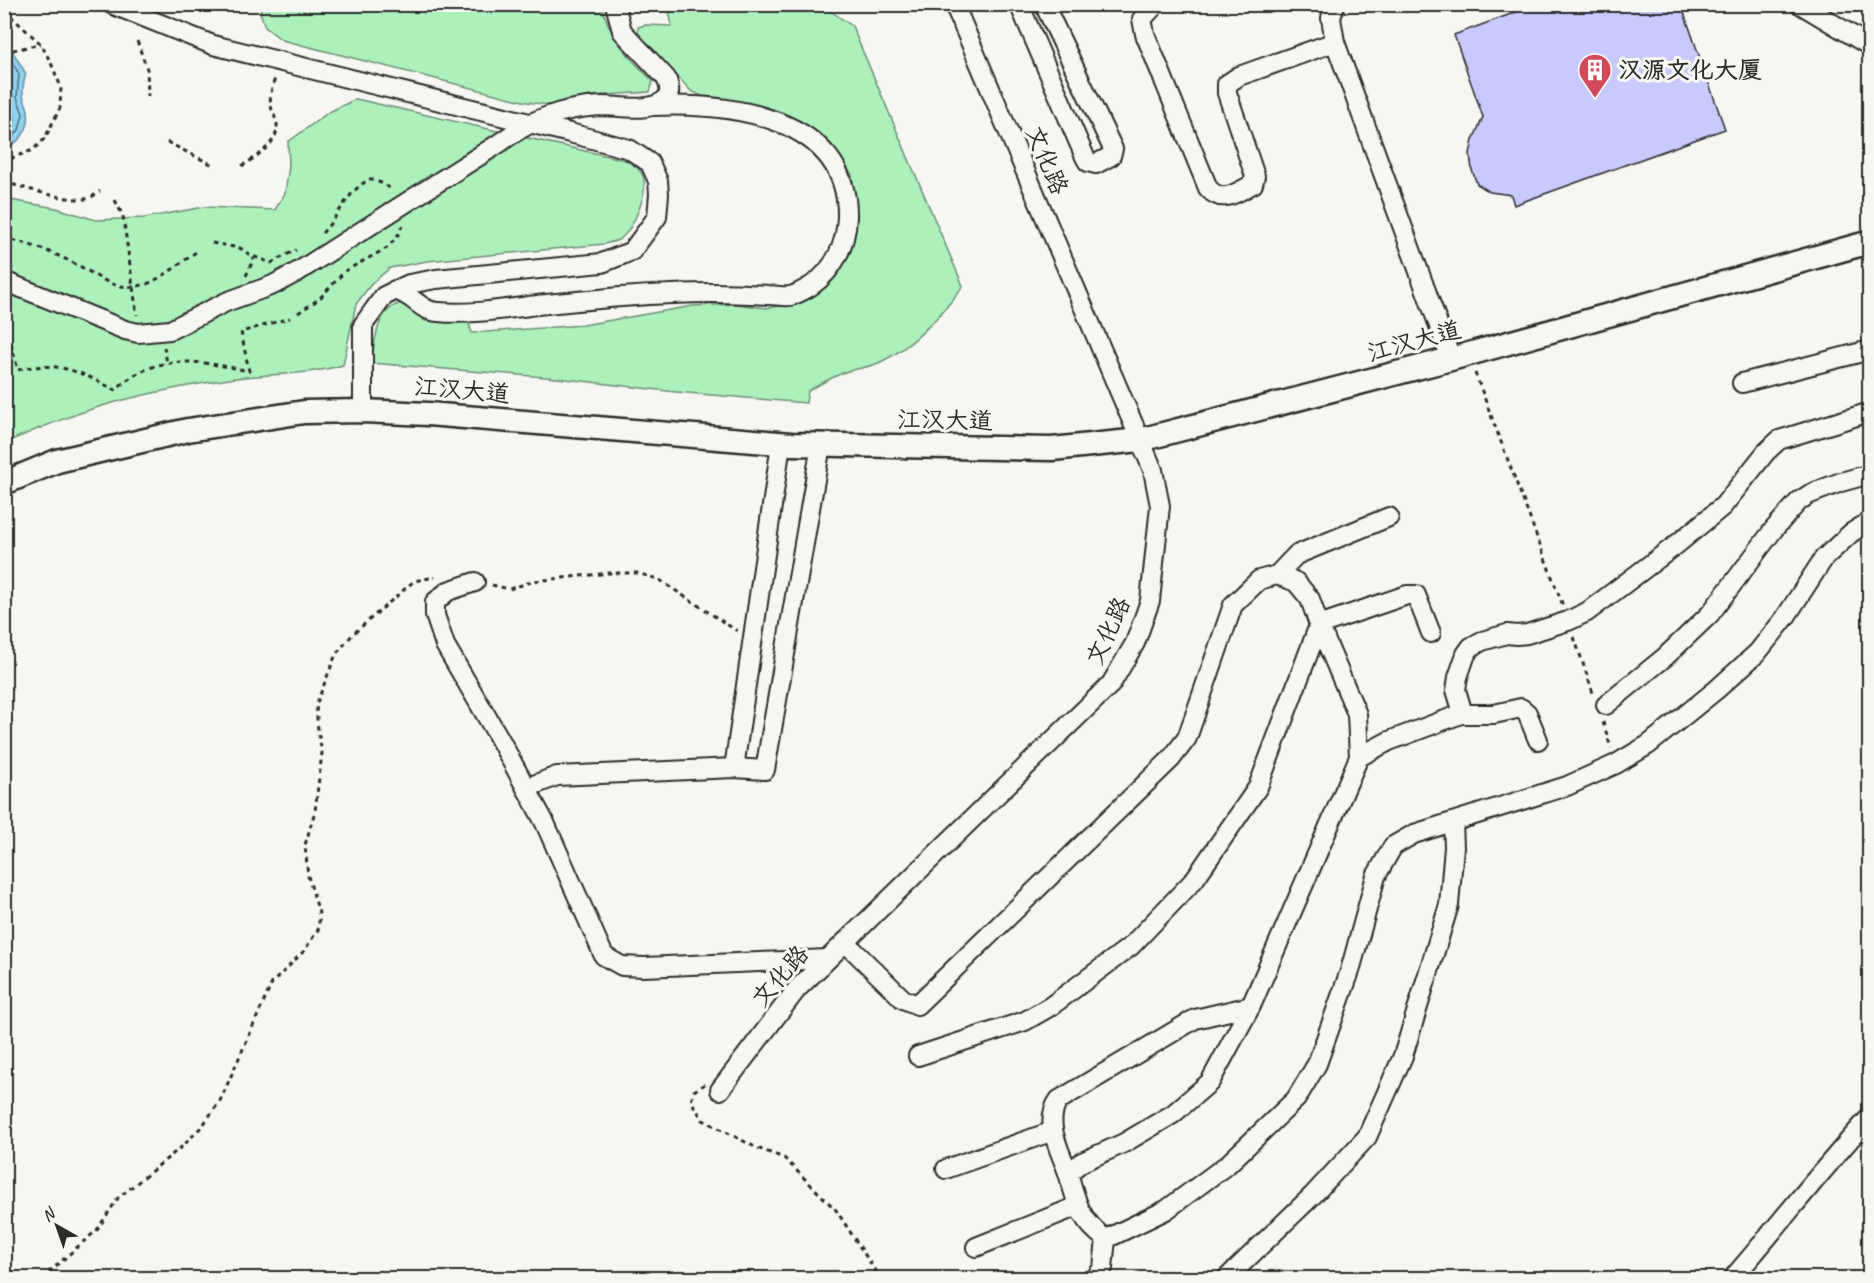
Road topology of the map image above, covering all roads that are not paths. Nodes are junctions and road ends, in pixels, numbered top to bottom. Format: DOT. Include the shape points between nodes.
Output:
graph roads {
  1 [pos="111,4"];
  2 [pos="615,4"];
  3 [pos="954,4"];
  4 [pos="1019,4"];
  5 [pos="1044,4"];
  6 [pos="1156,4"];
  7 [pos="1335,4"];
  8 [pos="1800,4"];
  9 [pos="1335,42"];
  10 [pos="1869,46"];
  11 [pos="651,106"];
  12 [pos="529,124"];
  13 [pos="1867,247"];
  14 [pos="4,281"];
  15 [pos="395,290"];
  16 [pos="1869,350"];
  17 [pos="1460,357"];
  18 [pos="1742,383"];
  19 [pos="363,411"];
  20 [pos="1869,412"];
  21 [pos="1140,440"];
  22 [pos="781,444"];
  23 [pos="821,445"];
  24 [pos="1869,474"];
  25 [pos="4,483"];
  26 [pos="1389,516"];
  27 [pos="1869,521"];
  28 [pos="1277,575"];
  29 [pos="476,582"];
  30 [pos="1319,625"];
  31 [pos="1431,633"];
  32 [pos="1600,706"];
  33 [pos="1461,714"];
  34 [pos="1538,740"];
  35 [pos="1359,757"];
  36 [pos="734,768"];
  37 [pos="526,788"];
  38 [pos="1453,822"];
  39 [pos="845,942"];
  40 [pos="827,959"];
  41 [pos="1251,1006"];
  42 [pos="918,1056"];
  43 [pos="720,1090"];
  44 [pos="1869,1117"];
  45 [pos="1053,1131"];
  46 [pos="946,1169"];
  47 [pos="1068,1173"];
  48 [pos="1078,1206"];
  49 [pos="1106,1239"];
  50 [pos="976,1247"];
  51 [pos="1095,1278"];
  52 [pos="1227,1278"];
  53 [pos="1733,1278"];
  1 -- 12 [label="street" via="213,45"];
  2 -- 11 [label="street" via="622,31 671,88 669,96"];
  3 -- 21 [label="street, 文化路"];
  4 -- 5 [label="street" via="1085,157 1095,164 1111,156 1113,149"];
  6 -- 9 [label="street" via="1142,19 1144,34 1204,180 1211,192 1222,198 1253,184 1256,176 1227,84 1239,76"];
  7 -- 9 [label="street" via="1331,18"];
  8 -- 10 [label="street"];
  9 -- 17 [label="street"];
  11 -- 12 [label="street" via="562,111"];
  11 -- 15 [label="street" via="714,107 751,113 797,132 821,148 837,169 847,206 846,233 825,274 790,296 649,295 465,313 429,312 412,297"];
  12 -- 14 [label="street" via="299,271 170,330 125,330"];
  12 -- 15 [label="street" via="629,149 650,163 660,194 657,217 632,250 602,263 436,279"];
  13 -- 17 [label="main road, 江汉大道"];
  15 -- 19 [label="street" via="384,296 363,325"];
  16 -- 18 [label="street"];
  17 -- 21 [label="main road, 江汉大道"];
  19 -- 22 [label="main road, 江汉大道"];
  19 -- 25 [label="main road, 江汉大道" via="304,412 188,430 57,460"];
  20 -- 33 [label="street" via="1779,440 1724,506 1587,612 1527,634 1507,634 1471,647 1460,669 1456,690"];
  21 -- 23 [label="main road, 江汉大道" via="1052,449"];
  21 -- 39 [label="street, 文化路" via="1153,470 1160,506 1150,601 1135,643 1111,684"];
  22 -- 23 [label="main road, 江汉大道"];
  22 -- 36 [label="street"];
  23 -- 36 [label="street" via="765,770"];
  24 -- 32 [label="street" via="1799,501 1710,614 1665,657"];
  26 -- 28 [label="street" via="1296,555"];
  27 -- 38 [label="street" via="1824,558 1757,653 1648,745 1567,786"];
  28 -- 30 [label="street" via="1296,582 1310,599"];
  28 -- 39 [label="street" via="1259,580 1233,605 1187,738 1171,759 917,1005 903,999"];
  29 -- 37 [label="street" via="448,591 435,602 435,615 445,645"];
  30 -- 31 [label="street" via="1416,595"];
  30 -- 35 [label="street" via="1357,714"];
  30 -- 42 [label="street" via="1258,788 1194,880 1131,946 1051,1006 1025,1021"];
  33 -- 34 [label="street" via="1494,714 1521,708 1527,712"];
  33 -- 35 [label="street" via="1389,741"];
  35 -- 41 [label="street"];
  36 -- 37 [label="street" via="557,776"];
  37 -- 40 [label="street" via="604,956 622,966 644,967"];
  38 -- 49 [label="street" via="1414,834 1393,846 1376,876 1350,971 1317,1064 1296,1099 1228,1164 1166,1210"];
  38 -- 52 [label="street" via="1449,905 1403,1056 1367,1137"];
  39 -- 40 [label="street, 文化路"];
  40 -- 43 [label="street, 文化路" via="796,989"];
  41 -- 45 [label="street" via="1195,1018 1059,1100 1052,1110"];
  41 -- 47 [label="street" via="1210,1082 1173,1114"];
  44 -- 53 [label="street" via="1827,1162"];
  45 -- 46 [label="street"];
  45 -- 47 [label="street"];
  47 -- 48 [label="street"];
  48 -- 49 [label="street" via="1091,1228"];
  48 -- 50 [label="street"];
  49 -- 51 [label="street" via="1103,1268"];
}
